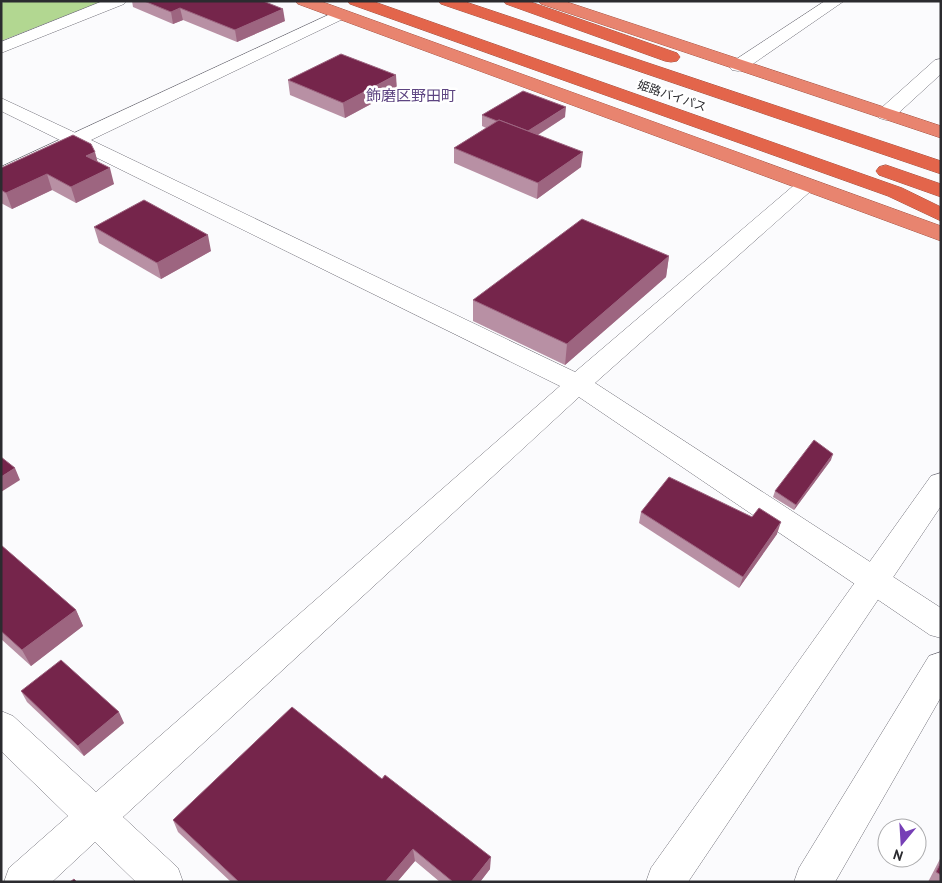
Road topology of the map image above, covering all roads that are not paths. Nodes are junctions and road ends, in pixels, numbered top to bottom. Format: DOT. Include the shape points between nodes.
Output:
graph roads {
  1 [pos="118,1"];
  2 [pos="304,1"];
  3 [pos="356,1"];
  4 [pos="402,1"];
  5 [pos="447,1"];
  6 [pos="512,1"];
  7 [pos="548,1"];
  8 [pos="836,1"];
  9 [pos="339,15"];
  10 [pos="1,48"];
  11 [pos="941,64"];
  12 [pos="738,66"];
  13 [pos="1,104"];
  14 [pos="886,114"];
  15 [pos="941,132"];
  16 [pos="75,140"];
  17 [pos="941,149"];
  18 [pos="941,168"];
  19 [pos="1,175"];
  20 [pos="806,185"];
  21 [pos="941,191"];
  22 [pos="941,215"];
  23 [pos="941,234"];
  24 [pos="578,384"];
  25 [pos="941,483"];
  26 [pos="873,580"];
  27 [pos="941,625"];
  28 [pos="941,666"];
  29 [pos="1,727"];
  30 [pos="96,818"];
  31 [pos="23,882"];
  32 [pos="164,882"];
  33 [pos="665,882"];
  34 [pos="813,882"];
  1 -- 10 [label="street"];
  2 -- 9 [label="highway"];
  3 -- 22 [label="highway" via="895,192"];
  4 -- 21 [label="highway, 姫路バイパス"];
  5 -- 18 [label="highway, 姫路バイパス"];
  6 -- 17 [label="highway" via="834,116"];
  7 -- 12 [label="highway"];
  8 -- 12 [label="street"];
  9 -- 16 [label="street"];
  9 -- 20 [label="highway"];
  11 -- 14 [label="street"];
  12 -- 14 [label="highway"];
  13 -- 16 [label="street"];
  14 -- 15 [label="highway"];
  16 -- 19 [label="street"];
  16 -- 24 [label="street"];
  20 -- 23 [label="highway"];
  20 -- 24 [label="street"];
  24 -- 26 [label="street"];
  24 -- 30 [label="street"];
  25 -- 26 [label="street"];
  26 -- 27 [label="street"];
  26 -- 33 [label="street"];
  28 -- 34 [label="street"];
  29 -- 30 [label="street"];
  30 -- 31 [label="street"];
  30 -- 32 [label="street"];
}
